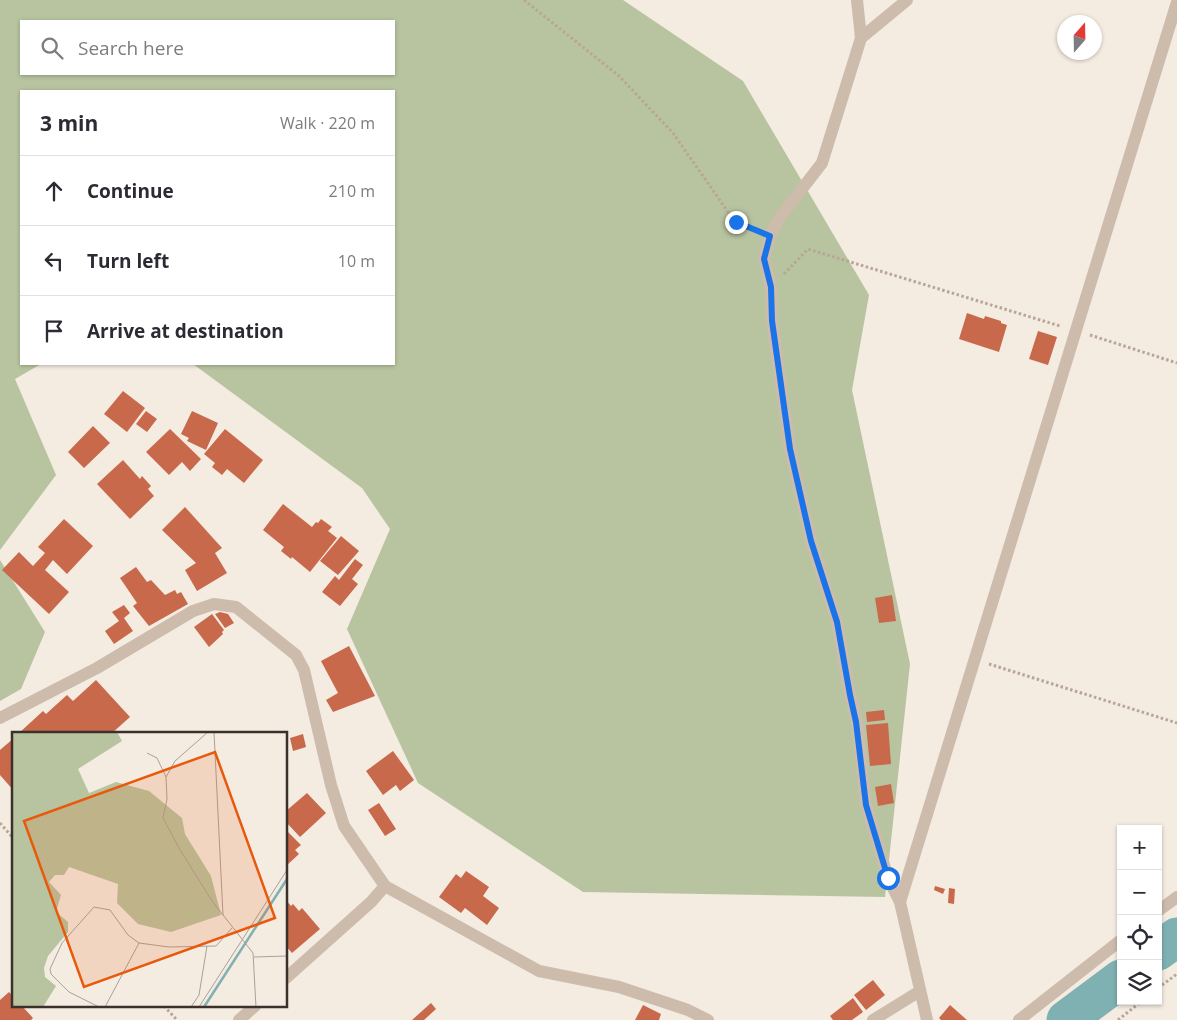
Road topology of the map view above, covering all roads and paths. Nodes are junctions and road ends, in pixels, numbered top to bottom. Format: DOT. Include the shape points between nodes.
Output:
graph roads {
  1 [pos="524,0"];
  2 [pos="858,0"];
  3 [pos="907,0"];
  4 [pos="1177,2"];
  5 [pos="861,38"];
  6 [pos="770,236"];
  7 [pos="771,287"];
  8 [pos="1075,331"];
  9 [pos="1177,363"];
  10 [pos="974,659"];
  11 [pos="0,718"];
  12 [pos="1177,723"];
  13 [pos="0,823"];
  14 [pos="12,837"];
  15 [pos="385,886"];
  16 [pos="1177,897"];
  17 [pos="900,902"];
  18 [pos="1162,908"];
  19 [pos="1117,943"];
  20 [pos="1177,974"];
  21 [pos="288,976"];
  22 [pos="1162,985"];
  23 [pos="920,991"];
  24 [pos="1137,1005"];
  25 [pos="166,1008"];
  26 [pos="252,1008"];
  27 [pos="177,1020"];
  28 [pos="239,1020"];
  29 [pos="708,1020"];
  30 [pos="873,1020"];
  31 [pos="927,1020"];
  32 [pos="1018,1020"];
  33 [pos="1118,1020"];
  1 -- 6 [label="path" via="618,76 673,133 736,222"];
  2 -- 5 [label="street"];
  3 -- 5 [label="street"];
  4 -- 8 [label="street"];
  5 -- 6 [label="street" via="822,163 778,220"];
  6 -- 7 [label="street" via="764,259"];
  7 -- 8 [label="path" via="808,249"];
  7 -- 17 [label="street" via="772,321 790,449 811,541 837,622 856,722 866,805 888,878"];
  8 -- 9 [label="path"];
  8 -- 10 [label="street"];
  10 -- 12 [label="path"];
  10 -- 17 [label="street"];
  11 -- 15 [label="street" via="97,668 193,611 214,604 236,607 296,655 304,670 344,826"];
  13 -- 14 [label="path"];
  15 -- 21 [label="street"];
  15 -- 29 [label="street" via="538,971 619,987"];
  16 -- 18 [label="street"];
  17 -- 23 [label="street"];
  19 -- 32 [label="street"];
  20 -- 22 [label="path"];
  23 -- 30 [label="street"];
  23 -- 31 [label="street"];
  24 -- 33 [label="path"];
  25 -- 27 [label="path"];
  26 -- 28 [label="street"];
}
